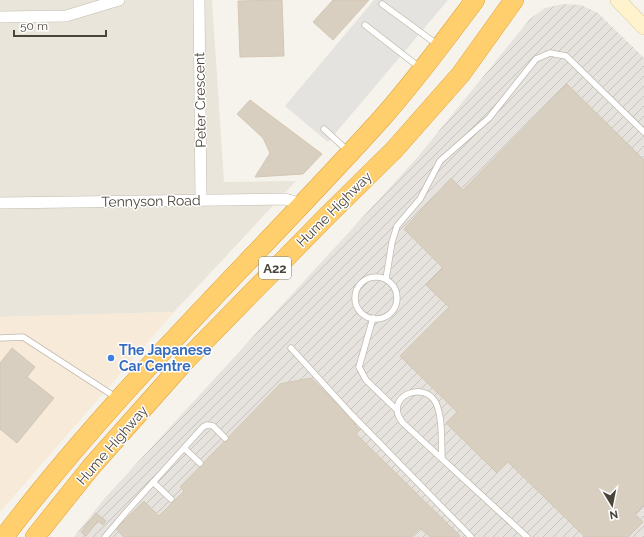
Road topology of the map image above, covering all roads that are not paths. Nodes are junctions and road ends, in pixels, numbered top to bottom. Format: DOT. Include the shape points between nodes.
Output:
graph roads {
  1 [pos="119,0"];
  2 [pos="199,0"];
  3 [pos="475,0"];
  4 [pos="618,0"];
  5 [pos="513,1"];
  6 [pos="382,4"];
  7 [pos="0,17"];
  8 [pos="365,25"];
  9 [pos="644,27"];
  10 [pos="439,46"];
  11 [pos="421,68"];
  12 [pos="324,129"];
  13 [pos="644,132"];
  14 [pos="350,152"];
  15 [pos="201,200"];
  16 [pos="0,203"];
  17 [pos="302,204"];
  18 [pos="386,279"];
  19 [pos="373,318"];
  20 [pos="0,338"];
  21 [pos="291,348"];
  22 [pos="119,399"];
  23 [pos="396,409"];
  24 [pos="225,438"];
  25 [pos="184,448"];
  26 [pos="442,458"];
  27 [pos="200,463"];
  28 [pos="153,482"];
  29 [pos="171,499"];
  30 [pos="4,537"];
  31 [pos="35,537"];
  32 [pos="105,537"];
  33 [pos="471,537"];
  34 [pos="527,537"];
  1 -- 7 [label="street" via="66,16"];
  2 -- 15 [label="street, Peter Crescent"];
  3 -- 10 [label="highway, Hume Highway / A22"];
  4 -- 9 [label="street"];
  5 -- 31 [label="highway, Hume Highway / A22" via="461,74 394,150 187,359 91,468"];
  6 -- 10 [label="lane"];
  8 -- 11 [label="lane"];
  10 -- 11 [label="highway, Hume Highway / A22"];
  11 -- 14 [label="highway, Hume Highway / A22"];
  12 -- 14 [label="lane"];
  13 -- 18 [label="lane" via="566,56 550,53 536,59 489,118 440,161 420,199 397,226"];
  14 -- 17 [label="highway, Hume Highway / A22"];
  15 -- 16 [label="street, Tennyson Road"];
  15 -- 17 [label="street, Tennyson Road" via="285,199"];
  17 -- 22 [label="highway, Hume Highway / A22"];
  18 -- 19 [label="lane" via="395,288 396,304 386,317"];
  18 -- 19 [label="lane" via="375,276 367,278 356,291 357,307 362,314"];
  19 -- 23 [label="lane" via="359,367 366,380"];
  20 -- 22 [label="lane" via="23,337"];
  21 -- 33 [label="lane" via="351,414"];
  22 -- 30 [label="highway, Hume Highway / A22" via="38,492"];
  23 -- 26 [label="lane" via="403,423"];
  23 -- 26 [label="lane" via="399,401 408,394 427,393 435,401 440,416"];
  24 -- 25 [label="lane" via="213,426 207,425"];
  25 -- 27 [label="lane"];
  25 -- 28 [label="lane"];
  26 -- 34 [label="lane"];
  28 -- 29 [label="lane"];
  28 -- 32 [label="lane"];
}
